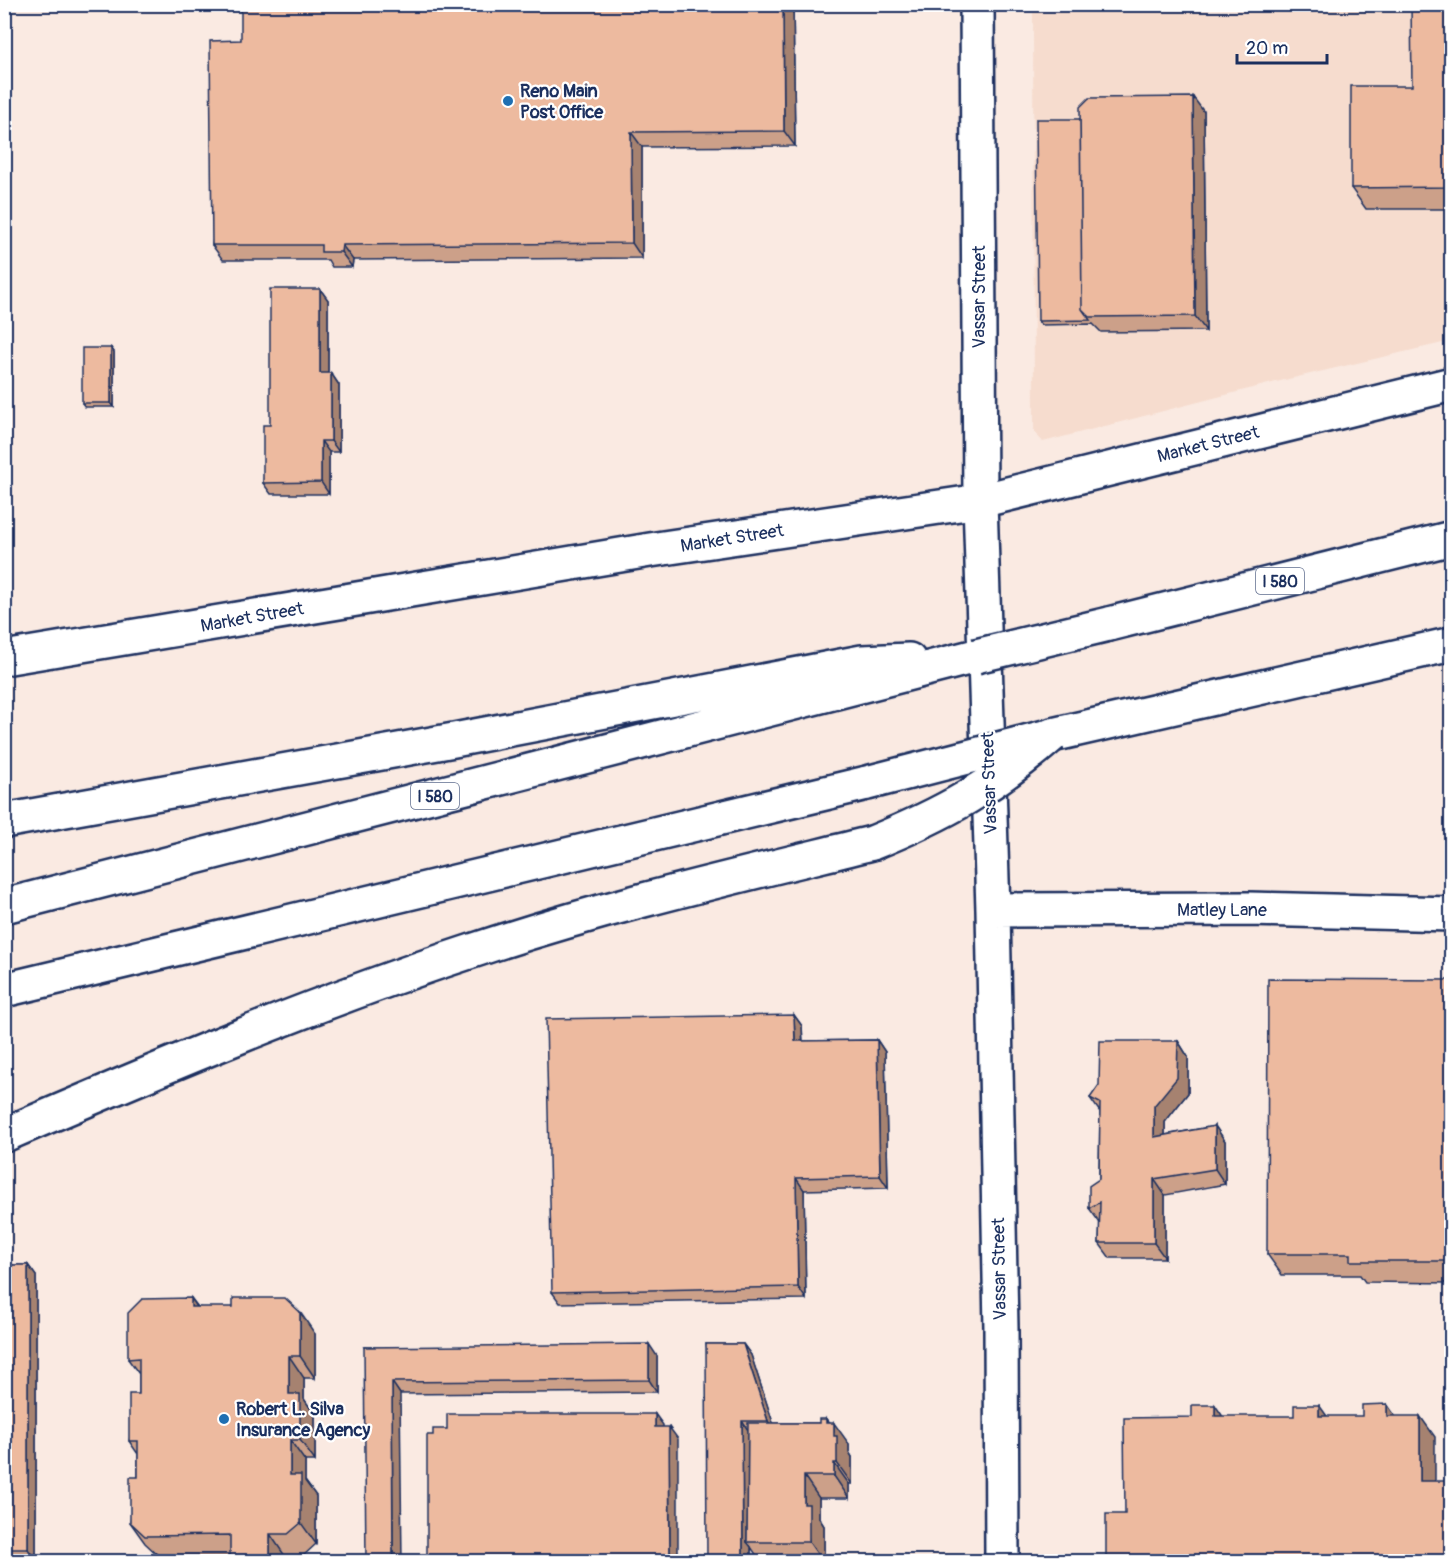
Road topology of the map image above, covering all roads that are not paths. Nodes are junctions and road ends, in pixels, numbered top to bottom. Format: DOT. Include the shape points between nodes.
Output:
graph roads {
  1 [pos="977,4"];
  2 [pos="1452,384"];
  3 [pos="980,501"];
  4 [pos="1452,538"];
  5 [pos="1452,644"];
  6 [pos="4,658"];
  7 [pos="863,674"];
  8 [pos="1052,735"];
  9 [pos="4,821"];
  10 [pos="4,906"];
  11 [pos="993,910"];
  12 [pos="1452,914"];
  13 [pos="4,990"];
  14 [pos="4,1135"];
  15 [pos="1002,1562"];
  1 -- 3 [label="main road, Vassar Street"];
  2 -- 3 [label="main road, Market Street"];
  3 -- 6 [label="main road, Market Street" via="650,550"];
  3 -- 11 [label="main road, Vassar Street"];
  4 -- 7 [label="main road, I 580, bridge" via="976,656"];
  5 -- 8 [label="main road"];
  7 -- 9 [label="main road" via="454,740"];
  7 -- 10 [label="main road, I 580"];
  8 -- 13 [label="main road, bridge"];
  8 -- 14 [label="main road, bridge" via="1020,763 953,807 872,843 679,890 472,951 226,1042"];
  11 -- 12 [label="main road, Matley Lane" via="1248,909"];
  11 -- 15 [label="main road, Vassar Street"];
}
